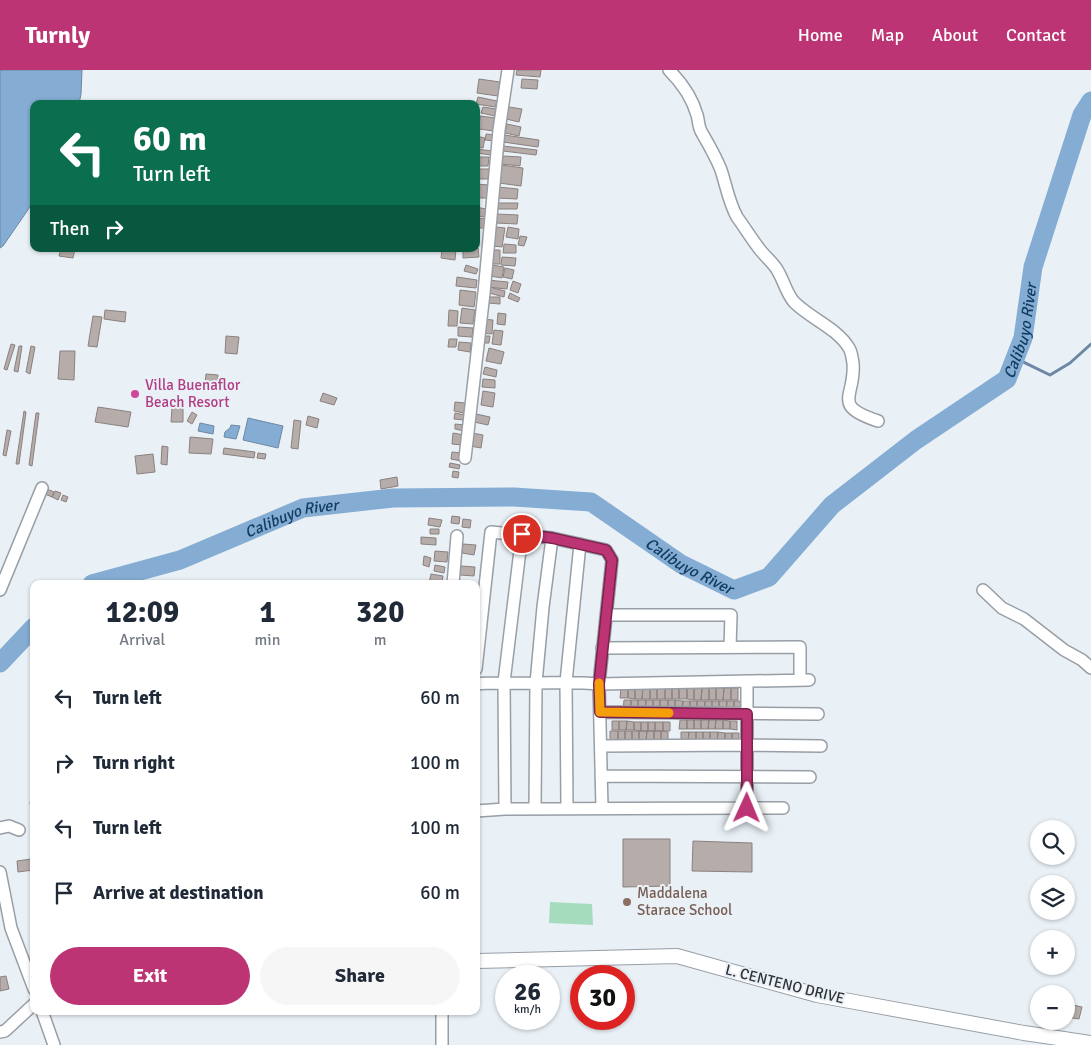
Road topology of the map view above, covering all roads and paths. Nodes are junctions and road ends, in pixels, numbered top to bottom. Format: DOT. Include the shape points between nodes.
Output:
graph roads {
  1 [pos="508,70"];
  2 [pos="669,70"];
  3 [pos="878,421"];
  4 [pos="466,458"];
  5 [pos="42,488"];
  6 [pos="522,534"];
  7 [pos="457,536"];
  8 [pos="552,538"];
  9 [pos="580,544"];
  10 [pos="453,580"];
  11 [pos="0,590"];
  12 [pos="983,590"];
  13 [pos="480,608"];
  14 [pos="607,615"];
  15 [pos="730,647"];
  16 [pos="602,648"];
  17 [pos="1091,668"];
  18 [pos="747,681"];
  19 [pos="504,682"];
  20 [pos="566,682"];
  21 [pos="480,684"];
  22 [pos="536,684"];
  23 [pos="599,684"];
  24 [pos="600,712"];
  25 [pos="747,714"];
  26 [pos="818,714"];
  27 [pos="747,744"];
  28 [pos="601,746"];
  29 [pos="821,746"];
  30 [pos="601,776"];
  31 [pos="810,776"];
  32 [pos="748,778"];
  33 [pos="567,808"];
  34 [pos="602,808"];
  35 [pos="747,808"];
  36 [pos="783,808"];
  37 [pos="505,809"];
  38 [pos="535,809"];
  39 [pos="480,810"];
  40 [pos="0,828"];
  41 [pos="19,830"];
  42 [pos="0,872"];
  43 [pos="480,961"];
  44 [pos="30,978"];
  45 [pos="30,1008"];
  46 [pos="43,1015"];
  47 [pos="442,1015"];
  48 [pos="0,1032"];
  49 [pos="1091,1043"];
  50 [pos="54,1045"];
  51 [pos="442,1045"];
  1 -- 4 [label="street"];
  2 -- 3 [label="street" via="692,100 701,132 720,168 736,215 775,266 793,300 828,326 848,346 853,368 848,392 850,406"];
  5 -- 11 [label="street"];
  6 -- 8 [label="street"];
  6 -- 13 [label="street" via="485,532"];
  6 -- 19 [label="street"];
  7 -- 10 [label="street"];
  8 -- 9 [label="street"];
  8 -- 22 [label="street"];
  9 -- 14 [label="street" via="606,550 612,560"];
  9 -- 20 [label="street"];
  12 -- 17 [label="street" via="1002,608 1024,619"];
  14 -- 15 [label="street" via="731,616"];
  14 -- 16 [label="street"];
  15 -- 16 [label="street"];
  15 -- 18 [label="street" via="800,648 804,680"];
  16 -- 23 [label="street"];
  18 -- 23 [label="street"];
  18 -- 25 [label="street"];
  19 -- 21 [label="street"];
  19 -- 22 [label="street"];
  19 -- 37 [label="street"];
  20 -- 22 [label="street"];
  20 -- 23 [label="street"];
  20 -- 33 [label="street"];
  22 -- 38 [label="street"];
  23 -- 24 [label="street"];
  24 -- 25 [label="street"];
  24 -- 28 [label="street"];
  25 -- 26 [label="street"];
  25 -- 27 [label="street"];
  27 -- 28 [label="street"];
  27 -- 29 [label="street"];
  27 -- 32 [label="street"];
  28 -- 30 [label="street"];
  30 -- 32 [label="street"];
  30 -- 34 [label="street"];
  31 -- 32 [label="street"];
  32 -- 35 [label="street"];
  33 -- 34 [label="street"];
  33 -- 38 [label="street"];
  34 -- 35 [label="street"];
  35 -- 36 [label="street"];
  37 -- 38 [label="street"];
  37 -- 39 [label="street"];
  40 -- 41 [label="street" via="9,826"];
  42 -- 44 [label="street" via="11,928"];
  43 -- 49 [label="street, L. CENTENO DRIVE" via="677,956 817,995"];
  45 -- 48 [label="street"];
  46 -- 50 [label="street"];
  47 -- 51 [label="street"];
}
